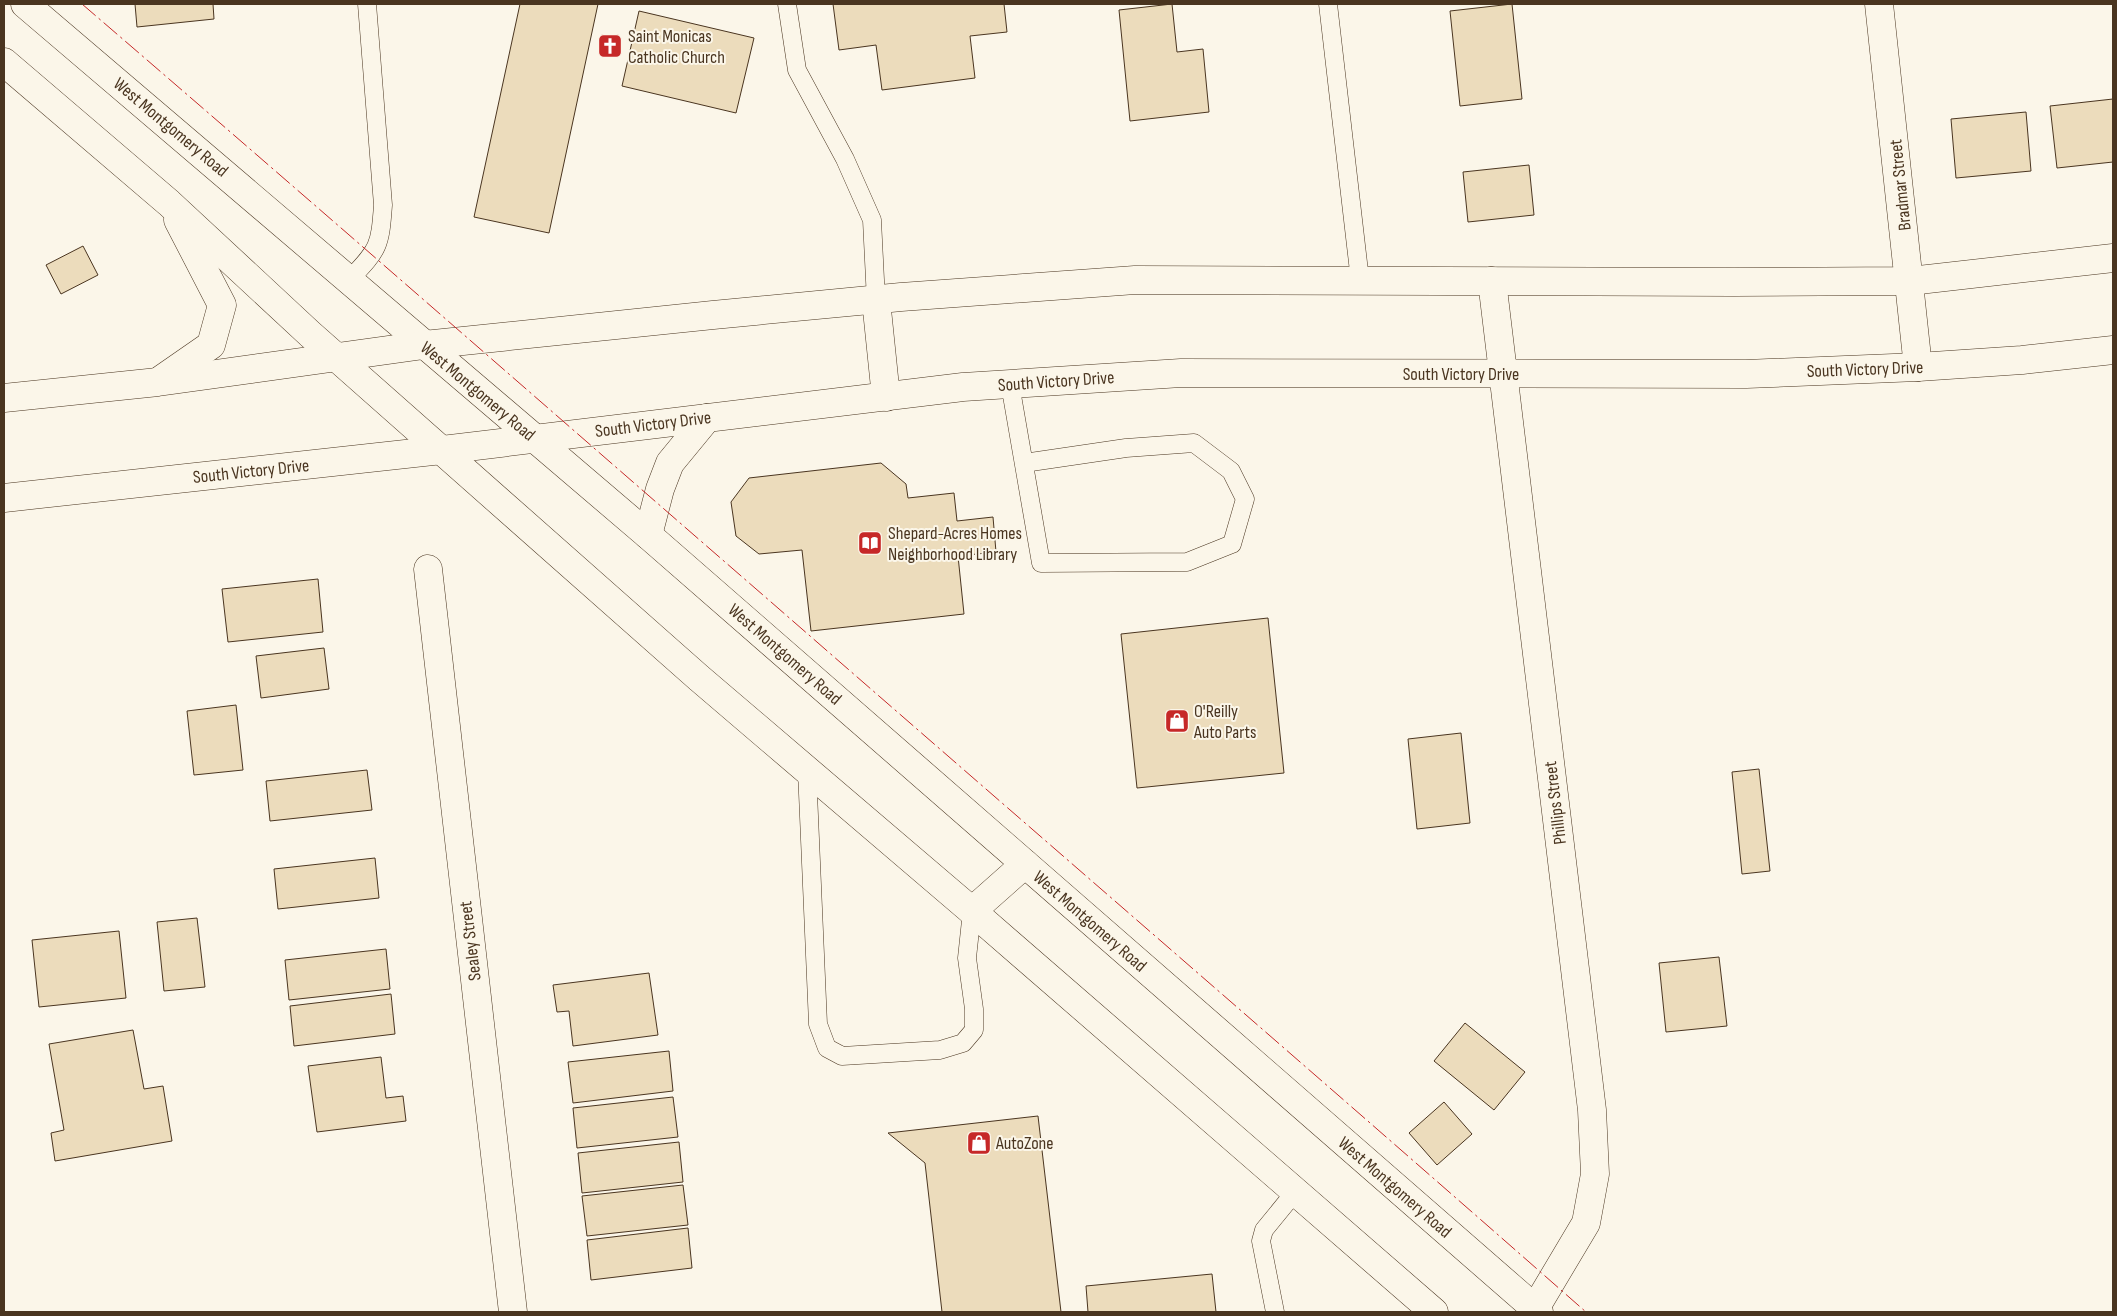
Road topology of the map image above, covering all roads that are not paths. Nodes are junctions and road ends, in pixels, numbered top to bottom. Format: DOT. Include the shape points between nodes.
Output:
graph roads {
  1 [pos="25,4"];
  2 [pos="366,4"];
  3 [pos="787,4"];
  4 [pos="1328,4"];
  5 [pos="1880,4"];
  6 [pos="4,62"];
  7 [pos="170,204"];
  8 [pos="2113,258"];
  9 [pos="350,279"];
  10 [pos="1360,280"];
  11 [pos="1910,280"];
  12 [pos="1492,281"];
  13 [pos="876,300"];
  14 [pos="424,345"];
  15 [pos="2113,350"];
  16 [pos="338,358"];
  17 [pos="1918,367"];
  18 [pos="1504,374"];
  19 [pos="158,382"];
  20 [pos="1010,384"];
  21 [pos="886,397"];
  22 [pos="4,398"];
  23 [pos="707,418"];
  24 [pos="535,439"];
  25 [pos="442,450"];
  26 [pos="1024,462"];
  27 [pos="4,498"];
  28 [pos="648,535"];
  29 [pos="428,569"];
  30 [pos="807,770"];
  31 [pos="1025,864"];
  32 [pos="972,911"];
  33 [pos="1295,1192"];
  34 [pos="1536,1311"];
  35 [pos="512,1312"];
  36 [pos="1275,1312"];
  37 [pos="1434,1312"];
  1 -- 9 [label="main road, West Montgomery Road"];
  2 -- 9 [label="lane" via="382,205 381,236 374,252"];
  3 -- 13 [label="lane" via="797,70 845,159 872,220"];
  4 -- 10 [label="lane"];
  5 -- 11 [label="main road, Bradmar Street"];
  6 -- 7 [label="main road"];
  7 -- 16 [label="main road"];
  7 -- 19 [label="main road" via="222,305 211,346"];
  8 -- 11 [label="main road"];
  9 -- 14 [label="main road, West Montgomery Road"];
  10 -- 12 [label="main road"];
  10 -- 13 [label="main road" via="1135,280"];
  11 -- 12 [label="main road"];
  11 -- 17 [label="main road, Bradmar Street"];
  12 -- 18 [label="main road, Phillips Street"];
  13 -- 14 [label="main road"];
  13 -- 21 [label="main road"];
  14 -- 16 [label="main road"];
  14 -- 24 [label="main road, West Montgomery Road"];
  15 -- 17 [label="main road, South Victory Drive"];
  16 -- 19 [label="main road"];
  16 -- 25 [label="main road"];
  17 -- 18 [label="main road, South Victory Drive" via="1746,374"];
  18 -- 20 [label="main road, South Victory Drive" via="1182,374"];
  18 -- 34 [label="main road, Phillips Street" via="1591,1100 1595,1174 1586,1223"];
  19 -- 22 [label="main road"];
  20 -- 21 [label="main road, South Victory Drive"];
  20 -- 26 [label="lane"];
  21 -- 23 [label="main road, South Victory Drive"];
  23 -- 24 [label="main road, South Victory Drive"];
  23 -- 28 [label="main road" via="670,463"];
  24 -- 25 [label="main road, South Victory Drive"];
  24 -- 28 [label="main road, West Montgomery Road"];
  25 -- 27 [label="main road, South Victory Drive"];
  25 -- 30 [label="main road"];
  26 -- 26 [label="lane" via="1041,563 1187,562 1232,544 1245,499 1231,471 1194,443 1126,448"];
  28 -- 31 [label="main road, West Montgomery Road"];
  29 -- 35 [label="main road, Sealey Street"];
  30 -- 32 [label="main road"];
  30 -- 32 [label="lane" via="818,1024 827,1048 842,1056 940,1050 963,1043 974,1030 967,958"];
  31 -- 32 [label="main road"];
  31 -- 34 [label="main road, West Montgomery Road"];
  32 -- 33 [label="main road"];
  33 -- 36 [label="lane" via="1264,1230 1261,1241"];
  33 -- 37 [label="main road"];
}
